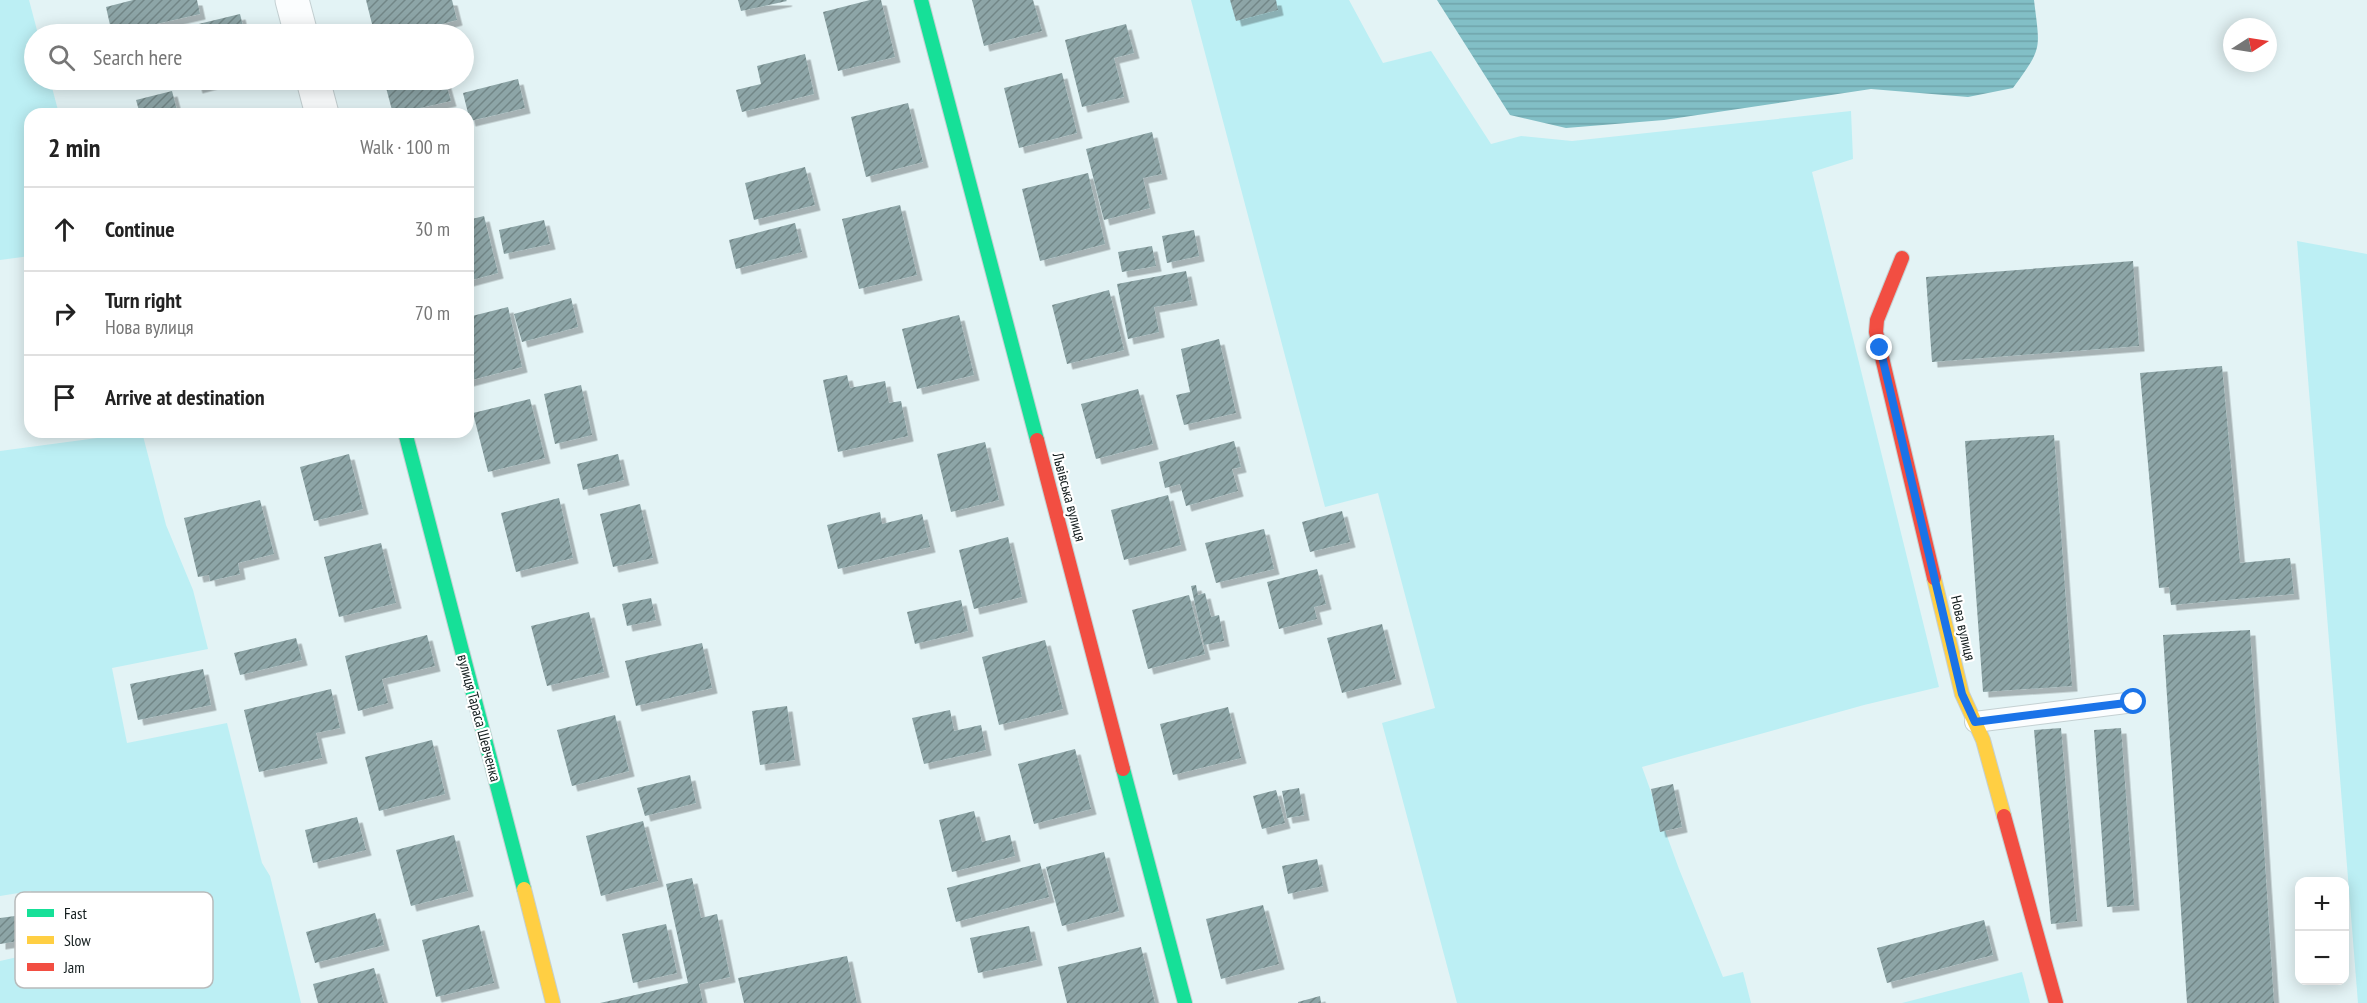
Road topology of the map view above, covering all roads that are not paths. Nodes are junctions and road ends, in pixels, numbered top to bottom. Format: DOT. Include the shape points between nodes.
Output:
graph roads {
  1 [pos="292,0"];
  2 [pos="921,0"];
  3 [pos="298,24"];
  4 [pos="316,90"];
  5 [pos="320,108"];
  6 [pos="1902,258"];
  7 [pos="407,438"];
  8 [pos="2134,702"];
  9 [pos="1975,722"];
  10 [pos="553,1003"];
  11 [pos="1185,1003"];
  12 [pos="2056,1003"];
  1 -- 3 [label="street"];
  2 -- 11 [label="street, Львівська вулиця"];
  4 -- 5 [label="street"];
  6 -- 9 [label="street, Нова вулиця" via="1877,320 1876,332 1962,694"];
  7 -- 10 [label="street, вулиця Тараса Шевченка"];
  8 -- 9 [label="lane"];
  9 -- 12 [label="street, Нова вулиця"];
}
